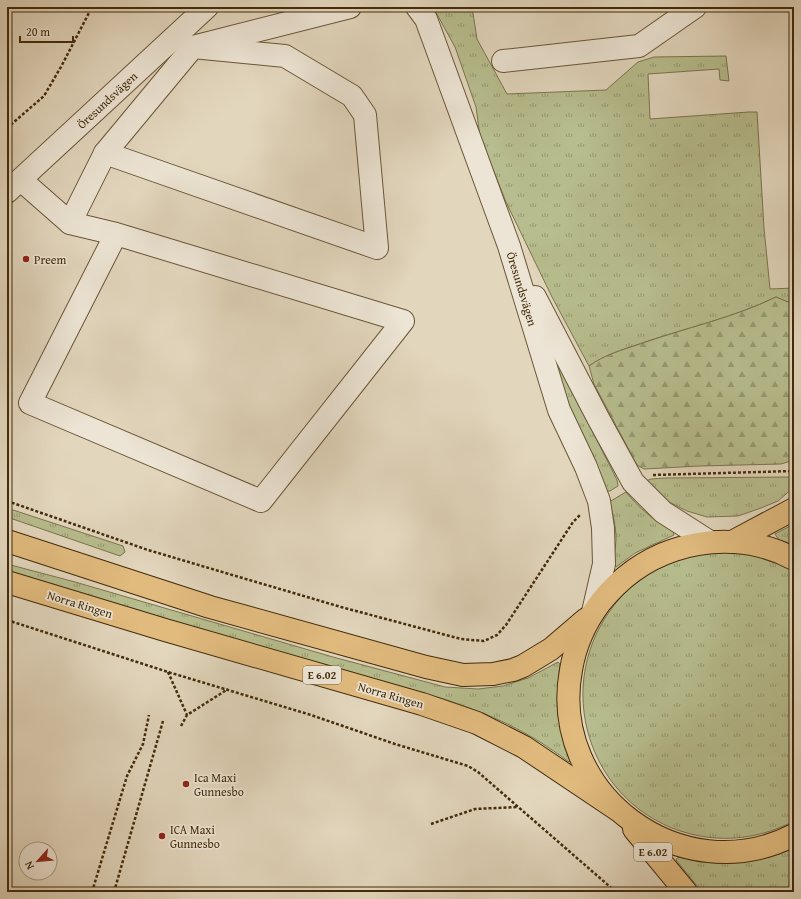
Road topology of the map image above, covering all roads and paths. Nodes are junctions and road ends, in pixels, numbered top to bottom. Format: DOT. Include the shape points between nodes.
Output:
graph roads {
  1 [pos="92,7"];
  2 [pos="207,7"];
  3 [pos="350,7"];
  4 [pos="417,7"];
  5 [pos="695,7"];
  6 [pos="193,47"];
  7 [pos="503,61"];
  8 [pos="7,128"];
  9 [pos="105,153"];
  10 [pos="14,186"];
  11 [pos="70,223"];
  12 [pos="116,234"];
  13 [pos="509,246"];
  14 [pos="794,471"];
  15 [pos="633,482"];
  16 [pos="7,501"];
  17 [pos="599,501"];
  18 [pos="794,509"];
  19 [pos="7,541"];
  20 [pos="710,542"];
  21 [pos="732,542"];
  22 [pos="794,559"];
  23 [pos="7,582"];
  24 [pos="592,613"];
  25 [pos="7,620"];
  26 [pos="168,672"];
  27 [pos="228,689"];
  28 [pos="149,715"];
  29 [pos="187,715"];
  30 [pos="163,721"];
  31 [pos="181,726"];
  32 [pos="519,807"];
  33 [pos="619,812"];
  34 [pos="431,824"];
  35 [pos="794,835"];
  36 [pos="92,892"];
  37 [pos="114,892"];
  38 [pos="616,892"];
  39 [pos="686,892"];
  1 -- 8 [label="path" via="44,96"];
  2 -- 10 [label="street, Öresundsvägen"];
  3 -- 6 [label="street"];
  4 -- 13 [label="street" via="426,19"];
  5 -- 7 [label="street" via="639,46"];
  6 -- 9 [label="street"];
  6 -- 9 [label="street" via="285,56 352,96 365,115 377,248"];
  9 -- 11 [label="street"];
  10 -- 11 [label="street"];
  11 -- 12 [label="street"];
  12 -- 12 [label="street" via="30,403 260,501 403,321"];
  13 -- 15 [label="street, Öresundsvägen"];
  13 -- 17 [label="street, Öresundsvägen" via="559,410"];
  14 -- 15 [label="path" via="650,475"];
  15 -- 20 [label="street, Öresundsvägen" via="663,512"];
  16 -- 17 [label="path" via="148,550 326,603 461,639 484,641 497,635 506,625 573,522"];
  17 -- 24 [label="street, Öresundsvägen" via="604,564"];
  18 -- 21 [label="main road"];
  19 -- 24 [label="main road" via="210,607 463,675 493,674 523,666 551,649"];
  20 -- 21 [label="main road"];
  20 -- 24 [label="main road" via="686,546 643,563 624,577"];
  21 -- 22 [label="main road" via="759,546"];
  23 -- 33 [label="main road, Norra Ringen / E 6.02" via="422,704 477,723 524,747"];
  24 -- 33 [label="main road" via="573,658 569,681 569,713 578,752 588,773"];
  25 -- 26 [label="path"];
  26 -- 27 [label="path"];
  26 -- 29 [label="path"];
  27 -- 29 [label="path"];
  27 -- 32 [label="path" via="468,766"];
  28 -- 36 [label="path" via="143,744 127,776"];
  29 -- 31 [label="path"];
  30 -- 37 [label="path"];
  32 -- 34 [label="path" via="475,809"];
  32 -- 38 [label="path"];
  33 -- 35 [label="main road" via="657,837 699,850 743,851 764,847"];
  33 -- 39 [label="main road, E 6.02"];
}
